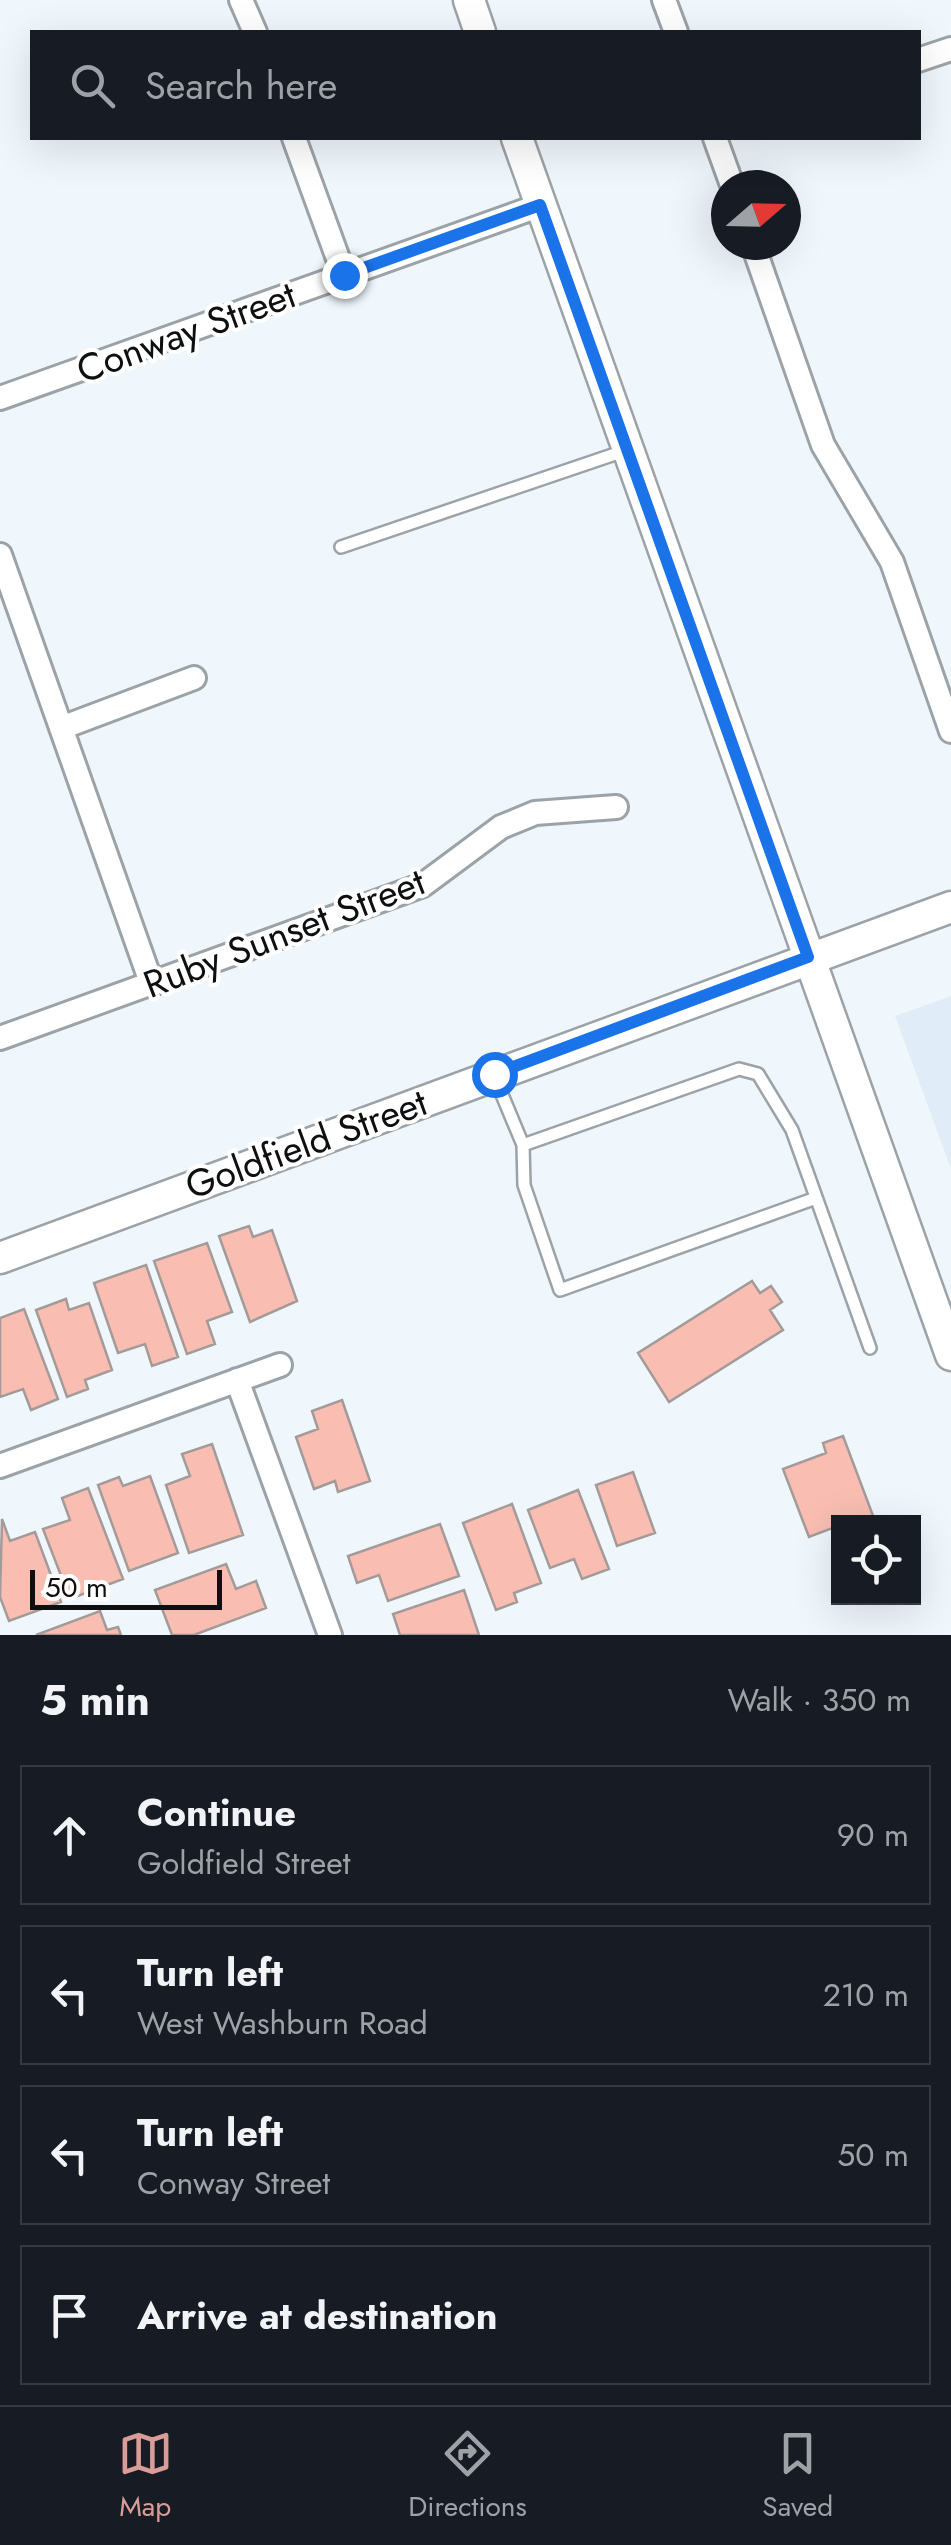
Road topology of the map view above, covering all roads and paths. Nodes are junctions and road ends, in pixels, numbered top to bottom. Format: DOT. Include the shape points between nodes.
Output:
graph roads {
  1 [pos="240,0"];
  2 [pos="469,0"];
  3 [pos="664,0"];
  4 [pos="254,30"];
  5 [pos="479,30"];
  6 [pos="675,30"];
  7 [pos="951,49"];
  8 [pos="921,59"];
  9 [pos="295,140"];
  10 [pos="518,140"];
  11 [pos="716,140"];
  12 [pos="727,170"];
  13 [pos="540,205"];
  14 [pos="758,260"];
  15 [pos="344,275"];
  16 [pos="0,398"];
  17 [pos="628,450"];
  18 [pos="341,547"];
  19 [pos="0,556"];
  20 [pos="194,678"];
  21 [pos="950,724"];
  22 [pos="61,728"];
  23 [pos="616,808"];
  24 [pos="951,906"];
  25 [pos="808,957"];
  26 [pos="152,984"];
  27 [pos="0,1038"];
  28 [pos="494,1074"];
  29 [pos="523,1144"];
  30 [pos="816,1198"];
  31 [pos="0,1258"];
  32 [pos="870,1348"];
  33 [pos="951,1355"];
  34 [pos="280,1365"];
  35 [pos="236,1380"];
  36 [pos="0,1466"];
  37 [pos="330,1635"];
  1 -- 4 [label="street"];
  2 -- 5 [label="street"];
  3 -- 6 [label="street"];
  7 -- 8 [label="street"];
  9 -- 15 [label="street"];
  10 -- 13 [label="street"];
  11 -- 12 [label="street"];
  13 -- 15 [label="street, Conway Street"];
  13 -- 17 [label="street"];
  14 -- 21 [label="street" via="823,445 892,562"];
  15 -- 16 [label="street, Conway Street"];
  17 -- 18 [label="lane"];
  17 -- 25 [label="street"];
  19 -- 22 [label="street"];
  20 -- 22 [label="street"];
  22 -- 26 [label="street"];
  23 -- 26 [label="street, Ruby Sunset Street" via="535,813 501,828 424,885"];
  24 -- 25 [label="street, Goldfield Street"];
  25 -- 28 [label="street, Goldfield Street"];
  25 -- 33 [label="street"];
  26 -- 27 [label="street, Ruby Sunset Street"];
  28 -- 29 [label="lane"];
  28 -- 31 [label="street, Goldfield Street"];
  29 -- 30 [label="lane" via="739,1069 758,1074 792,1130"];
  29 -- 30 [label="lane" via="524,1185 560,1290"];
  30 -- 32 [label="lane"];
  34 -- 35 [label="street"];
  35 -- 36 [label="street"];
  35 -- 37 [label="street"];
}
